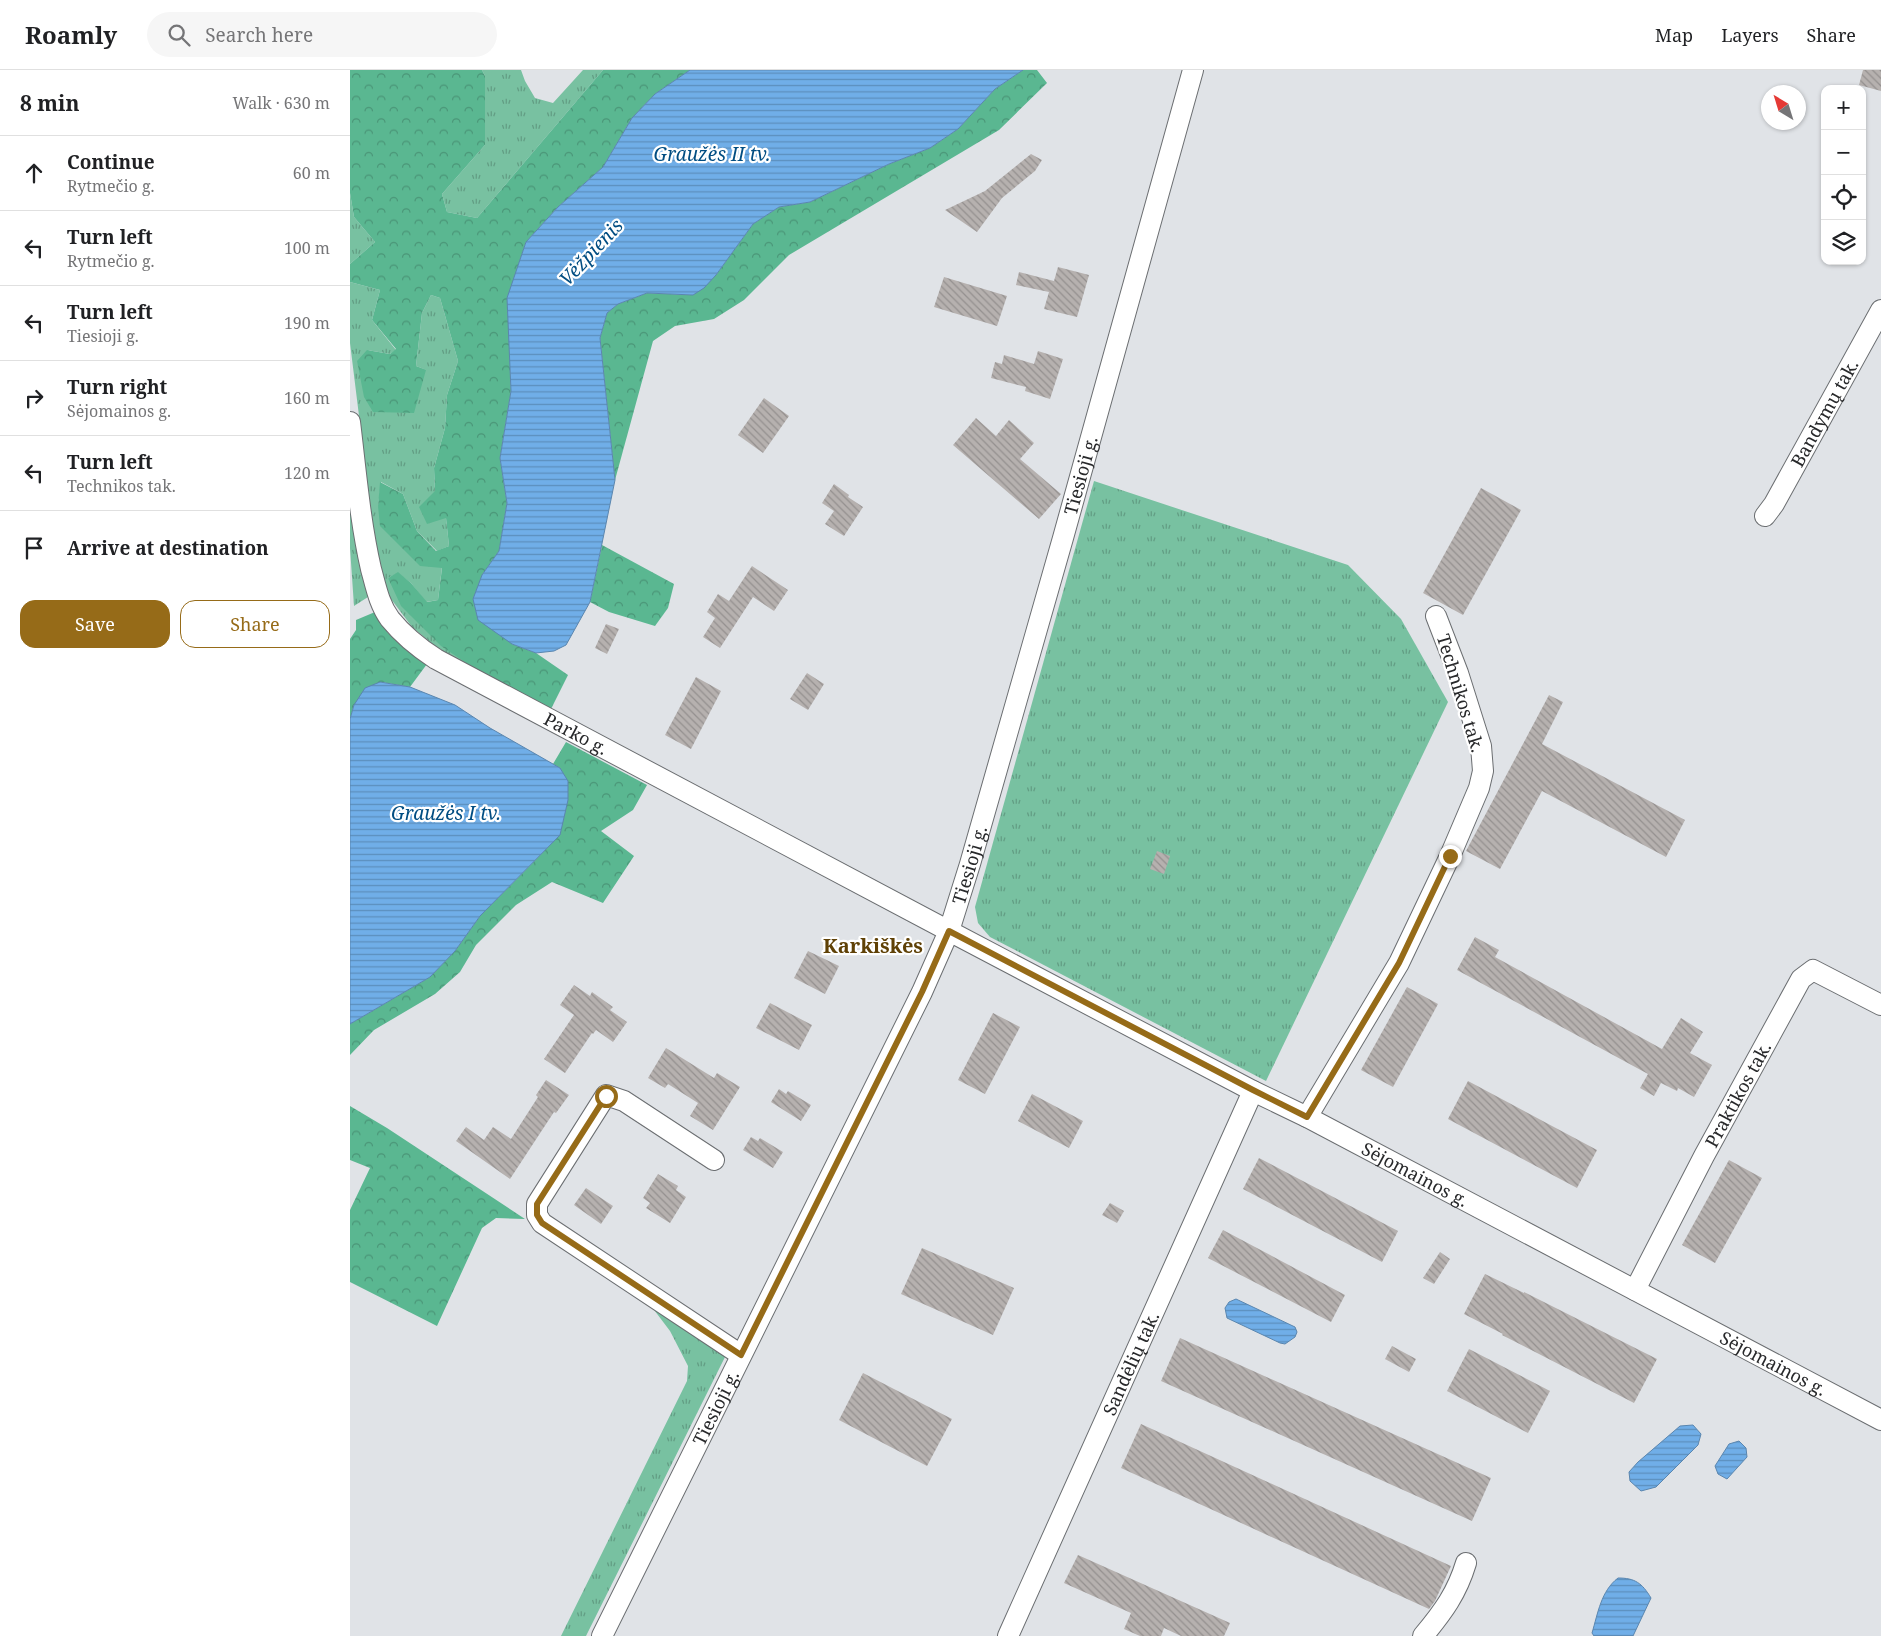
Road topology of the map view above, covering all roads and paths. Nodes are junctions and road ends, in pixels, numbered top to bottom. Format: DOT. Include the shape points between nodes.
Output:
graph roads {
  1 [pos="1193,70"];
  2 [pos="1881,310"];
  3 [pos="350,422"];
  4 [pos="1765,516"];
  5 [pos="1436,616"];
  6 [pos="949,931"];
  7 [pos="1881,1005"];
  8 [pos="1253,1090"];
  9 [pos="1307,1117"];
  10 [pos="714,1160"];
  11 [pos="1635,1290"];
  12 [pos="741,1355"];
  13 [pos="1881,1420"];
  14 [pos="1466,1563"];
  15 [pos="602,1636"];
  16 [pos="1008,1636"];
  17 [pos="1423,1636"];
  1 -- 6 [label="street, Tiesioji g." via="1063,538"];
  2 -- 4 [label="street, Bandymų tak."];
  3 -- 6 [label="street, Parko g." via="365,543 379,600 390,618 418,646 444,664"];
  5 -- 9 [label="street, Technikos tak." via="1481,746 1483,771 1479,788 1399,963"];
  6 -- 8 [label="street, Sėjomainos g."];
  6 -- 12 [label="street, Tiesioji g." via="922,992"];
  7 -- 11 [label="street, Praktikos tak." via="1813,970 1801,978"];
  8 -- 9 [label="street, Sėjomainos g."];
  8 -- 16 [label="street, Sandėlių tak."];
  9 -- 11 [label="street, Sėjomainos g."];
  10 -- 12 [label="street" via="624,1101 606,1096 537,1204 537,1215 542,1223"];
  11 -- 13 [label="street, Sėjomainos g."];
  12 -- 15 [label="street, Tiesioji g."];
  14 -- 17 [label="street" via="1460,1582"];
}
